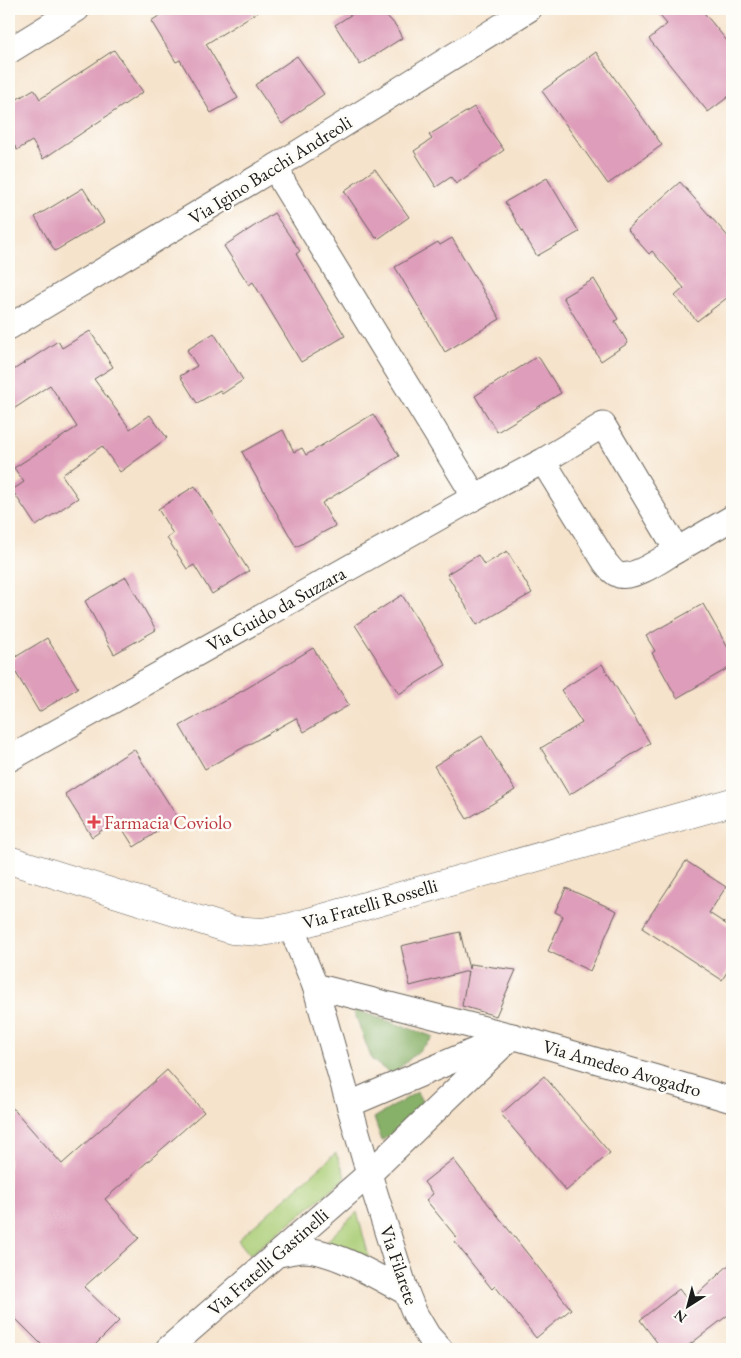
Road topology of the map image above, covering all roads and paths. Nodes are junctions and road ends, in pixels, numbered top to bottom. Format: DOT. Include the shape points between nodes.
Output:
graph roads {
  1 [pos="76,9"];
  2 [pos="529,9"];
  3 [pos="9,51"];
  4 [pos="277,166"];
  5 [pos="9,328"];
  6 [pos="544,461"];
  7 [pos="475,497"];
  8 [pos="732,518"];
  9 [pos="677,550"];
  10 [pos="9,759"];
  11 [pos="732,802"];
  12 [pos="9,860"];
  13 [pos="291,926"];
  14 [pos="315,986"];
  15 [pos="512,1036"];
  16 [pos="732,1100"];
  17 [pos="350,1104"];
  18 [pos="369,1174"];
  19 [pos="278,1254"];
  20 [pos="406,1292"];
  21 [pos="168,1349"];
  22 [pos="440,1349"];
  1 -- 3 [label="street"];
  2 -- 4 [label="street, Via Igino Bacchi Andreoli"];
  4 -- 5 [label="street, Via Igino Bacchi Andreoli"];
  4 -- 7 [label="street" via="284,183"];
  6 -- 7 [label="street, Via Guido da Suzzara"];
  6 -- 9 [label="street" via="612,571 626,576 637,573"];
  6 -- 9 [label="street, Via Guido da Suzzara" via="603,425"];
  7 -- 10 [label="street, Via Guido da Suzzara"];
  8 -- 9 [label="street"];
  11 -- 13 [label="street, Via Fratelli Rosselli"];
  12 -- 13 [label="street, Via Fratelli Rosselli" via="232,930 262,932"];
  13 -- 14 [label="street"];
  14 -- 15 [label="street, Via Amedeo Avogadro"];
  14 -- 17 [label="street"];
  15 -- 16 [label="street, Via Amedeo Avogadro"];
  15 -- 17 [label="street"];
  15 -- 18 [label="street, Via Fratelli Gastinelli"];
  17 -- 18 [label="street"];
  18 -- 19 [label="street, Via Fratelli Gastinelli"];
  18 -- 20 [label="street, Via Filarete"];
  19 -- 20 [label="street" via="303,1250 327,1254"];
  19 -- 21 [label="street, Via Fratelli Gastinelli"];
  20 -- 22 [label="street, Via Filarete" via="428,1336"];
}
